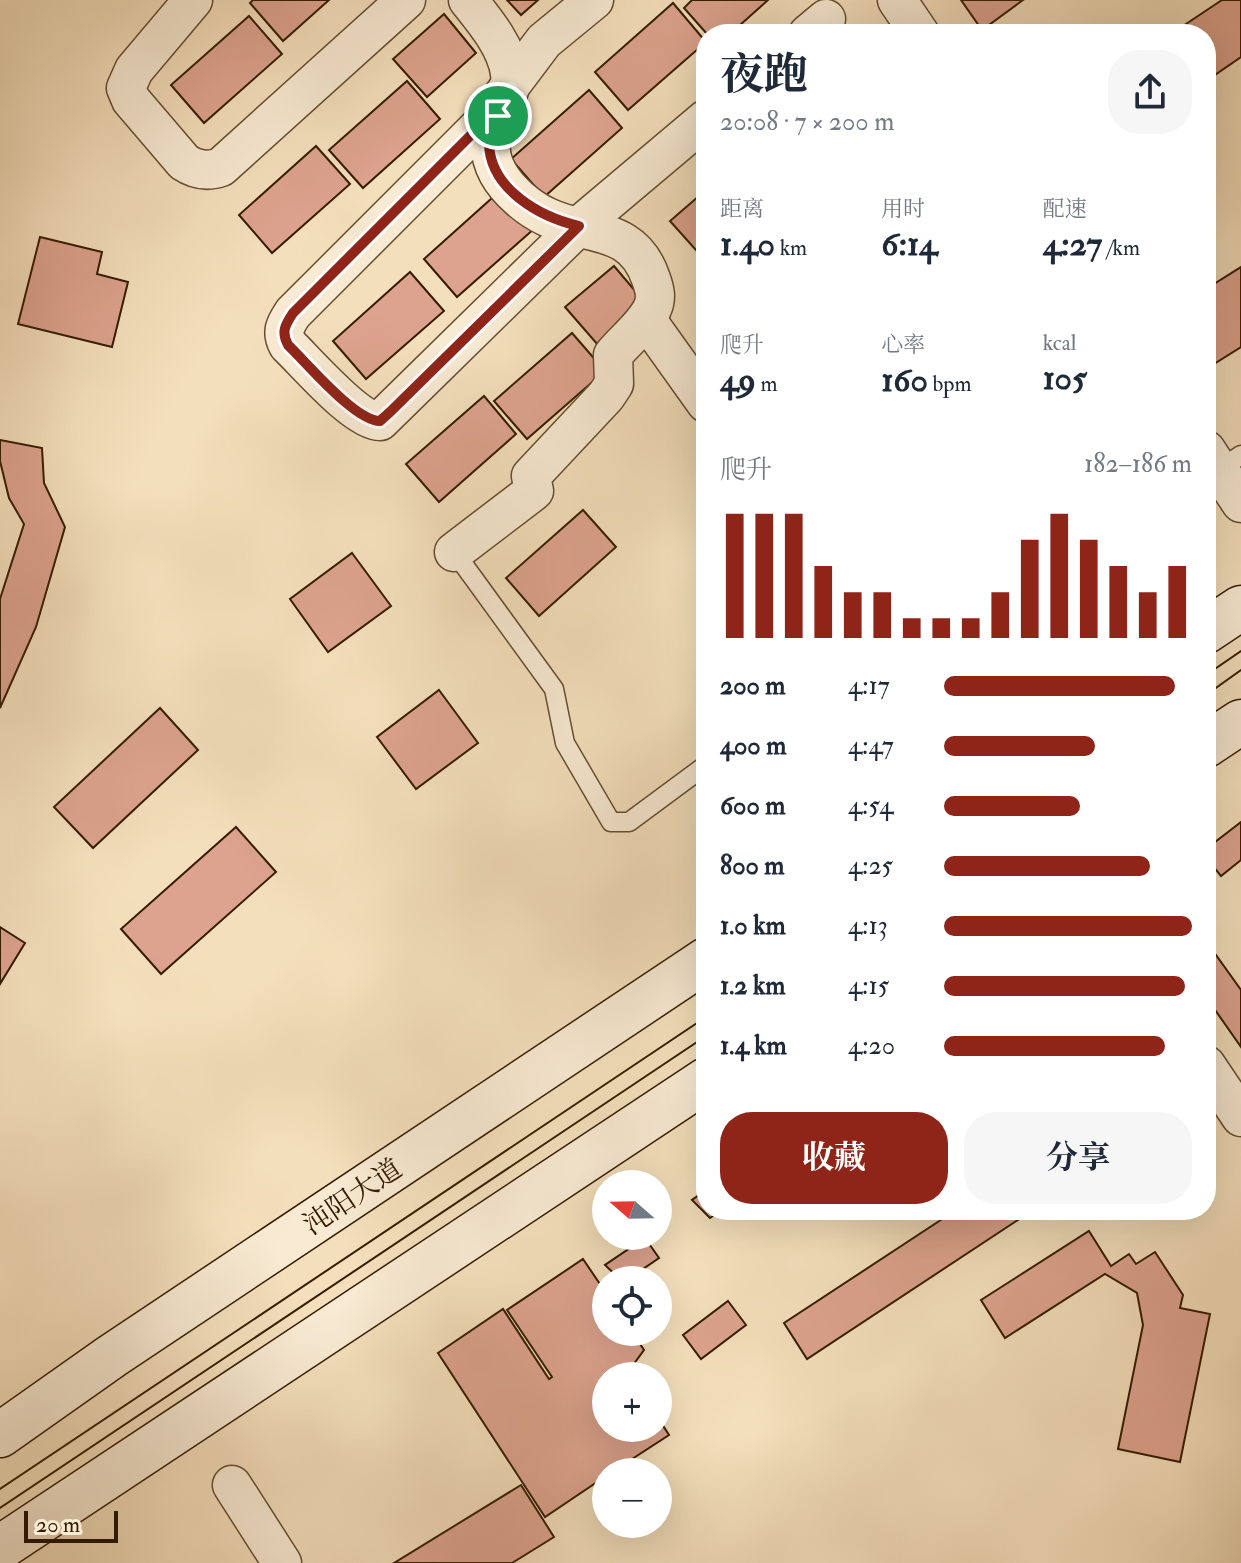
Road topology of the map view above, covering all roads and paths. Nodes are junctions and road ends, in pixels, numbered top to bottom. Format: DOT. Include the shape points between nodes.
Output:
graph roads {
  1 [pos="193,0"];
  2 [pos="406,0"];
  3 [pos="468,0"];
  4 [pos="594,0"];
  5 [pos="897,0"];
  6 [pos="913,24"];
  7 [pos="510,90"];
  8 [pos="696,127"];
  9 [pos="579,226"];
  10 [pos="646,319"];
  11 [pos="696,389"];
  12 [pos="1222,459"];
  13 [pos="1241,503"];
  14 [pos="450,545"];
  15 [pos="1241,608"];
  16 [pos="1216,624"];
  17 [pos="1241,722"];
  18 [pos="1216,738"];
  19 [pos="696,772"];
  20 [pos="696,967"];
  21 [pos="1216,1080"];
  22 [pos="696,1087"];
  23 [pos="1241,1117"];
  24 [pos="0,1435"];
  25 [pos="232,1485"];
  26 [pos="0,1548"];
  27 [pos="282,1563"];
  1 -- 2 [label="street" via="134,70 126,88 184,162 211,170 221,167"];
  3 -- 7 [label="street" via="506,59"];
  4 -- 7 [label="street" via="544,41"];
  5 -- 6 [label="street"];
  7 -- 9 [label="street" via="489,141 498,174 534,210"];
  7 -- 9 [label="street" via="293,313 283,336 358,413 380,421"];
  8 -- 9 [label="street"];
  9 -- 10 [label="street" via="637,251 656,293"];
  10 -- 11 [label="street"];
  10 -- 14 [label="street" via="613,355 614,384 606,396 531,476 534,491"];
  12 -- 13 [label="street"];
  14 -- 19 [label="lane" via="554,689 565,743 611,822 629,822"];
  15 -- 16 [label="main road"];
  17 -- 18 [label="main road"];
  20 -- 24 [label="main road, 沌阳大道"];
  21 -- 23 [label="street"];
  22 -- 26 [label="main road"];
  25 -- 27 [label="street"];
}
